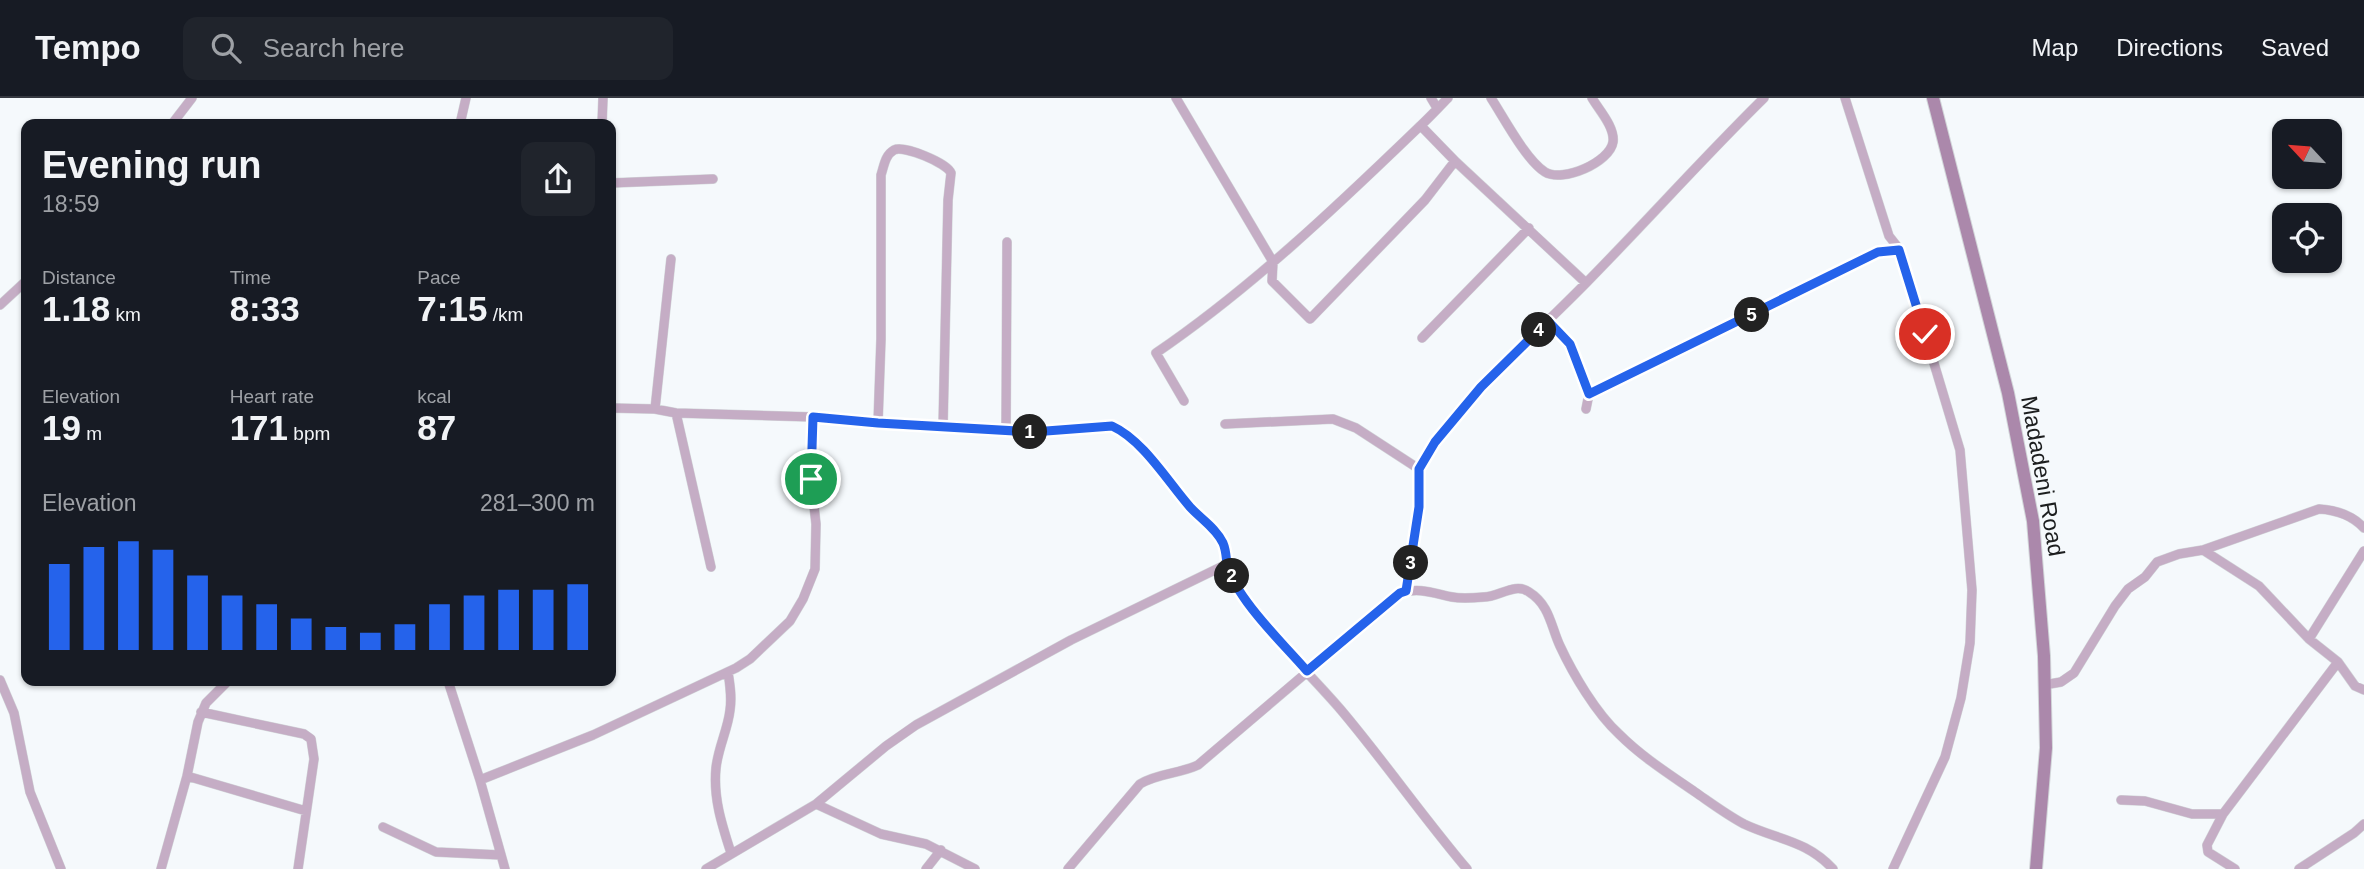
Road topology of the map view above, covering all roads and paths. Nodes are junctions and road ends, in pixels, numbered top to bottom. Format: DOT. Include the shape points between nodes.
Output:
graph roads {
  1 [pos="192,98"];
  2 [pos="466,98"];
  3 [pos="603,98"];
  4 [pos="1176,98"];
  5 [pos="1431,98"];
  6 [pos="1448,98"];
  7 [pos="1491,98"];
  8 [pos="1592,98"];
  9 [pos="1765,98"];
  10 [pos="1845,98"];
  11 [pos="1933,98"];
  12 [pos="1437,108"];
  13 [pos="176,119"];
  14 [pos="461,119"];
  15 [pos="602,119"];
  16 [pos="1421,126"];
  17 [pos="1455,161"];
  18 [pos="713,179"];
  19 [pos="616,183"];
  20 [pos="1529,228"];
  21 [pos="1889,236"];
  22 [pos="1007,242"];
  23 [pos="1899,250"];
  24 [pos="1878,252"];
  25 [pos="671,259"];
  26 [pos="1273,262"];
  27 [pos="1586,283"];
  28 [pos="21,286"];
  29 [pos="0,305"];
  30 [pos="1548,321"];
  31 [pos="1422,338"];
  32 [pos="1589,394"];
  33 [pos="1184,401"];
  34 [pos="616,408"];
  35 [pos="655,409"];
  36 [pos="1586,410"];
  37 [pos="676,413"];
  38 [pos="813,417"];
  39 [pos="878,423"];
  40 [pos="1225,424"];
  41 [pos="943,427"];
  42 [pos="1006,430"];
  43 [pos="1419,469"];
  44 [pos="2364,528"];
  45 [pos="2203,550"];
  46 [pos="2364,551"];
  47 [pos="1227,564"];
  48 [pos="711,566"];
  49 [pos="1406,591"];
  50 [pos="2309,639"];
  51 [pos="2338,662"];
  52 [pos="1307,671"];
  53 [pos="728,672"];
  54 [pos="0,680"];
  55 [pos="2045,685"];
  56 [pos="223,686"];
  57 [pos="450,686"];
  58 [pos="2364,690"];
  59 [pos="201,712"];
  60 [pos="187,776"];
  61 [pos="480,780"];
  62 [pos="2121,800"];
  63 [pos="816,804"];
  64 [pos="306,811"];
  65 [pos="2223,814"];
  66 [pos="2364,824"];
  67 [pos="383,827"];
  68 [pos="941,850"];
  69 [pos="731,853"];
  70 [pos="501,855"];
  71 [pos="61,869"];
  72 [pos="162,869"];
  73 [pos="298,869"];
  74 [pos="505,869"];
  75 [pos="706,869"];
  76 [pos="926,869"];
  77 [pos="975,869"];
  78 [pos="1068,869"];
  79 [pos="1467,869"];
  80 [pos="1833,869"];
  81 [pos="1893,869"];
  82 [pos="2036,869"];
  83 [pos="2235,869"];
  84 [pos="2299,869"];
  1 -- 13 [label="street"];
  2 -- 14 [label="street"];
  3 -- 15 [label="street"];
  4 -- 26 [label="street"];
  5 -- 12 [label="street"];
  6 -- 12 [label="street"];
  7 -- 8 [label="street" via="1534,163 1556,176 1586,168 1611,147 1610,128"];
  9 -- 27 [label="street"];
  10 -- 21 [label="street"];
  11 -- 55 [label="street, Madadeni Road" via="2008,393 2033,521"];
  12 -- 16 [label="street"];
  16 -- 17 [label="street"];
  16 -- 26 [label="street"];
  17 -- 20 [label="street"];
  17 -- 26 [label="street" via="1424,200 1310,319 1272,281"];
  18 -- 19 [label="street"];
  20 -- 27 [label="street"];
  20 -- 31 [label="street"];
  21 -- 23 [label="street"];
  21 -- 24 [label="street"];
  22 -- 42 [label="street"];
  23 -- 24 [label="street"];
  23 -- 81 [label="street" via="1960,450 1972,590 1962,698 1945,757"];
  24 -- 32 [label="street"];
  25 -- 35 [label="street"];
  26 -- 33 [label="street" via="1156,353"];
  27 -- 30 [label="street"];
  28 -- 29 [label="street"];
  30 -- 32 [label="street" via="1570,344"];
  30 -- 43 [label="street" via="1481,387 1435,442"];
  32 -- 36 [label="street"];
  34 -- 35 [label="street"];
  35 -- 37 [label="street"];
  37 -- 38 [label="street"];
  37 -- 48 [label="street"];
  38 -- 39 [label="street"];
  38 -- 53 [label="street" via="815,569 790,621 750,659"];
  39 -- 41 [label="street"];
  39 -- 41 [label="street" via="881,175 885,160 899,148 946,165 951,173"];
  40 -- 43 [label="street" via="1333,419 1356,428"];
  41 -- 42 [label="street"];
  42 -- 47 [label="street" via="1108,425 1121,430 1219,537"];
  43 -- 49 [label="street" via="1419,507"];
  44 -- 45 [label="street" via="2334,510 2319,509"];
  45 -- 50 [label="street" via="2259,586"];
  45 -- 55 [label="street" via="2157,562 2121,597 2074,673"];
  46 -- 50 [label="street"];
  47 -- 52 [label="street" via="1258,616"];
  47 -- 63 [label="street" via="1071,640 928,719 886,746"];
  49 -- 52 [label="street"];
  49 -- 80 [label="street" via="1420,589 1461,598 1487,597 1513,588 1529,591 1552,618 1560,646 1616,732 1645,758 1744,824 1803,846"];
  50 -- 51 [label="street"];
  51 -- 58 [label="street" via="2355,686"];
  51 -- 65 [label="street"];
  52 -- 78 [label="street" via="1198,765 1140,784"];
  52 -- 79 [label="street"];
  53 -- 61 [label="street" via="593,735"];
  53 -- 69 [label="street" via="730,710 715,791"];
  54 -- 71 [label="street" via="14,713 30,792"];
  55 -- 82 [label="street, Madadeni Road" via="2046,748"];
  56 -- 59 [label="street"];
  57 -- 61 [label="street"];
  59 -- 60 [label="street"];
  59 -- 64 [label="street" via="304,734 311,740 314,759"];
  60 -- 64 [label="street"];
  60 -- 72 [label="street"];
  61 -- 70 [label="street"];
  62 -- 65 [label="street" via="2145,801 2192,814"];
  63 -- 68 [label="street" via="871,830"];
  63 -- 69 [label="street"];
  64 -- 73 [label="street"];
  65 -- 83 [label="street" via="2207,849"];
  66 -- 84 [label="street"];
  67 -- 70 [label="street" via="436,852"];
  68 -- 76 [label="street"];
  68 -- 77 [label="street"];
  69 -- 75 [label="street"];
  70 -- 74 [label="street"];
}
